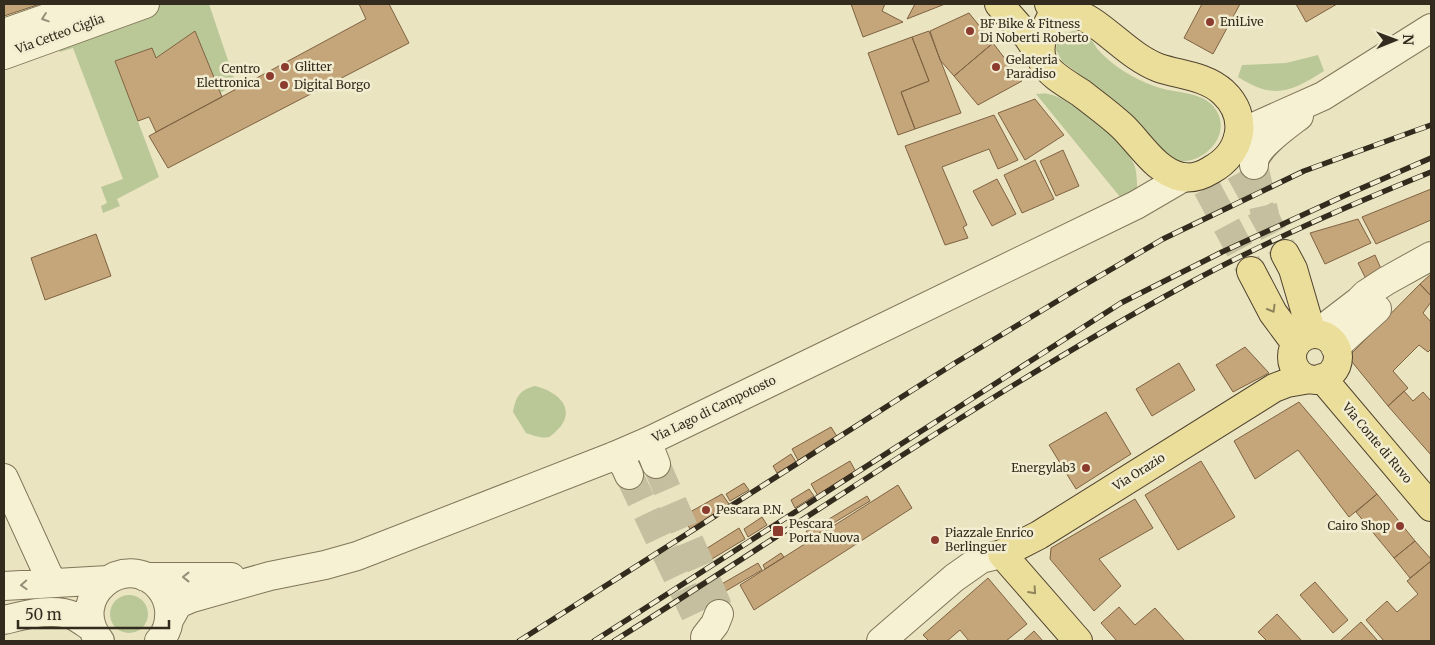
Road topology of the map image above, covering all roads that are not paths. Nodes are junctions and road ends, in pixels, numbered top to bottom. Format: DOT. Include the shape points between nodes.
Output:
graph roads {
  1 [pos="87,4"];
  2 [pos="145,4"];
  3 [pos="999,4"];
  4 [pos="1055,5"];
  5 [pos="1431,28"];
  6 [pos="4,33"];
  7 [pos="4,55"];
  8 [pos="1042,59"];
  9 [pos="1142,147"];
  10 [pos="1242,156"];
  11 [pos="1195,181"];
  12 [pos="1142,202"];
  13 [pos="1285,254"];
  14 [pos="1425,259"];
  15 [pos="1252,271"];
  16 [pos="1312,354"];
  17 [pos="4,478"];
  18 [pos="1431,507"];
  19 [pos="1002,554"];
  20 [pos="270,576"];
  21 [pos="145,577"];
  22 [pos="108,580"];
  23 [pos="52,583"];
  24 [pos="4,586"];
  25 [pos="4,620"];
  26 [pos="164,630"];
  27 [pos="95,634"];
  28 [pos="881,641"];
  29 [pos="1078,641"];
  1 -- 6 [label="street, Via Cetteo Ciglia, one-way"];
  2 -- 7 [label="street, Via Cetteo Ciglia"];
  3 -- 8 [label="main road" via="1028,37"];
  4 -- 8 [label="main road" via="1044,32"];
  4 -- 10 [label="main road" via="1090,20 1159,68 1212,84 1222,91 1235,107"];
  5 -- 10 [label="street" via="1323,96 1258,125"];
  8 -- 9 [label="main road" via="1049,70 1099,107"];
  9 -- 11 [label="main road" via="1168,171"];
  9 -- 12 [label="street" via="1148,178"];
  10 -- 11 [label="main road"];
  11 -- 12 [label="street, Via Lago di Campotosto"];
  12 -- 20 [label="street, Via Lago di Campotosto" via="653,452 357,556"];
  13 -- 16 [label="main road" via="1293,269"];
  14 -- 16 [label="street" via="1394,294"];
  15 -- 16 [label="main road, Via Conte di Ruvo, one-way" via="1273,313"];
  16 -- 18 [label="main road, Via Conte di Ruvo"];
  16 -- 19 [label="main road, Via Orazio" via="1287,383 1274,388 1039,536"];
  17 -- 23 [label="street"];
  19 -- 28 [label="street" via="981,559 954,578"];
  19 -- 29 [label="main road, one-way"];
  20 -- 21 [label="street, Via Lago di Campotosto, one-way"];
  20 -- 26 [label="street, Via Lago di Campotosto" via="178,604"];
  21 -- 22 [label="street, Via Lago di Campotosto" via="133,573"];
  21 -- 26 [label="street" via="156,584 169,606"];
  22 -- 23 [label="street"];
  22 -- 27 [label="street" via="99,587 90,606 89,616"];
  23 -- 24 [label="street, one-way"];
  25 -- 27 [label="street" via="40,612 64,613 74,616"];
}
